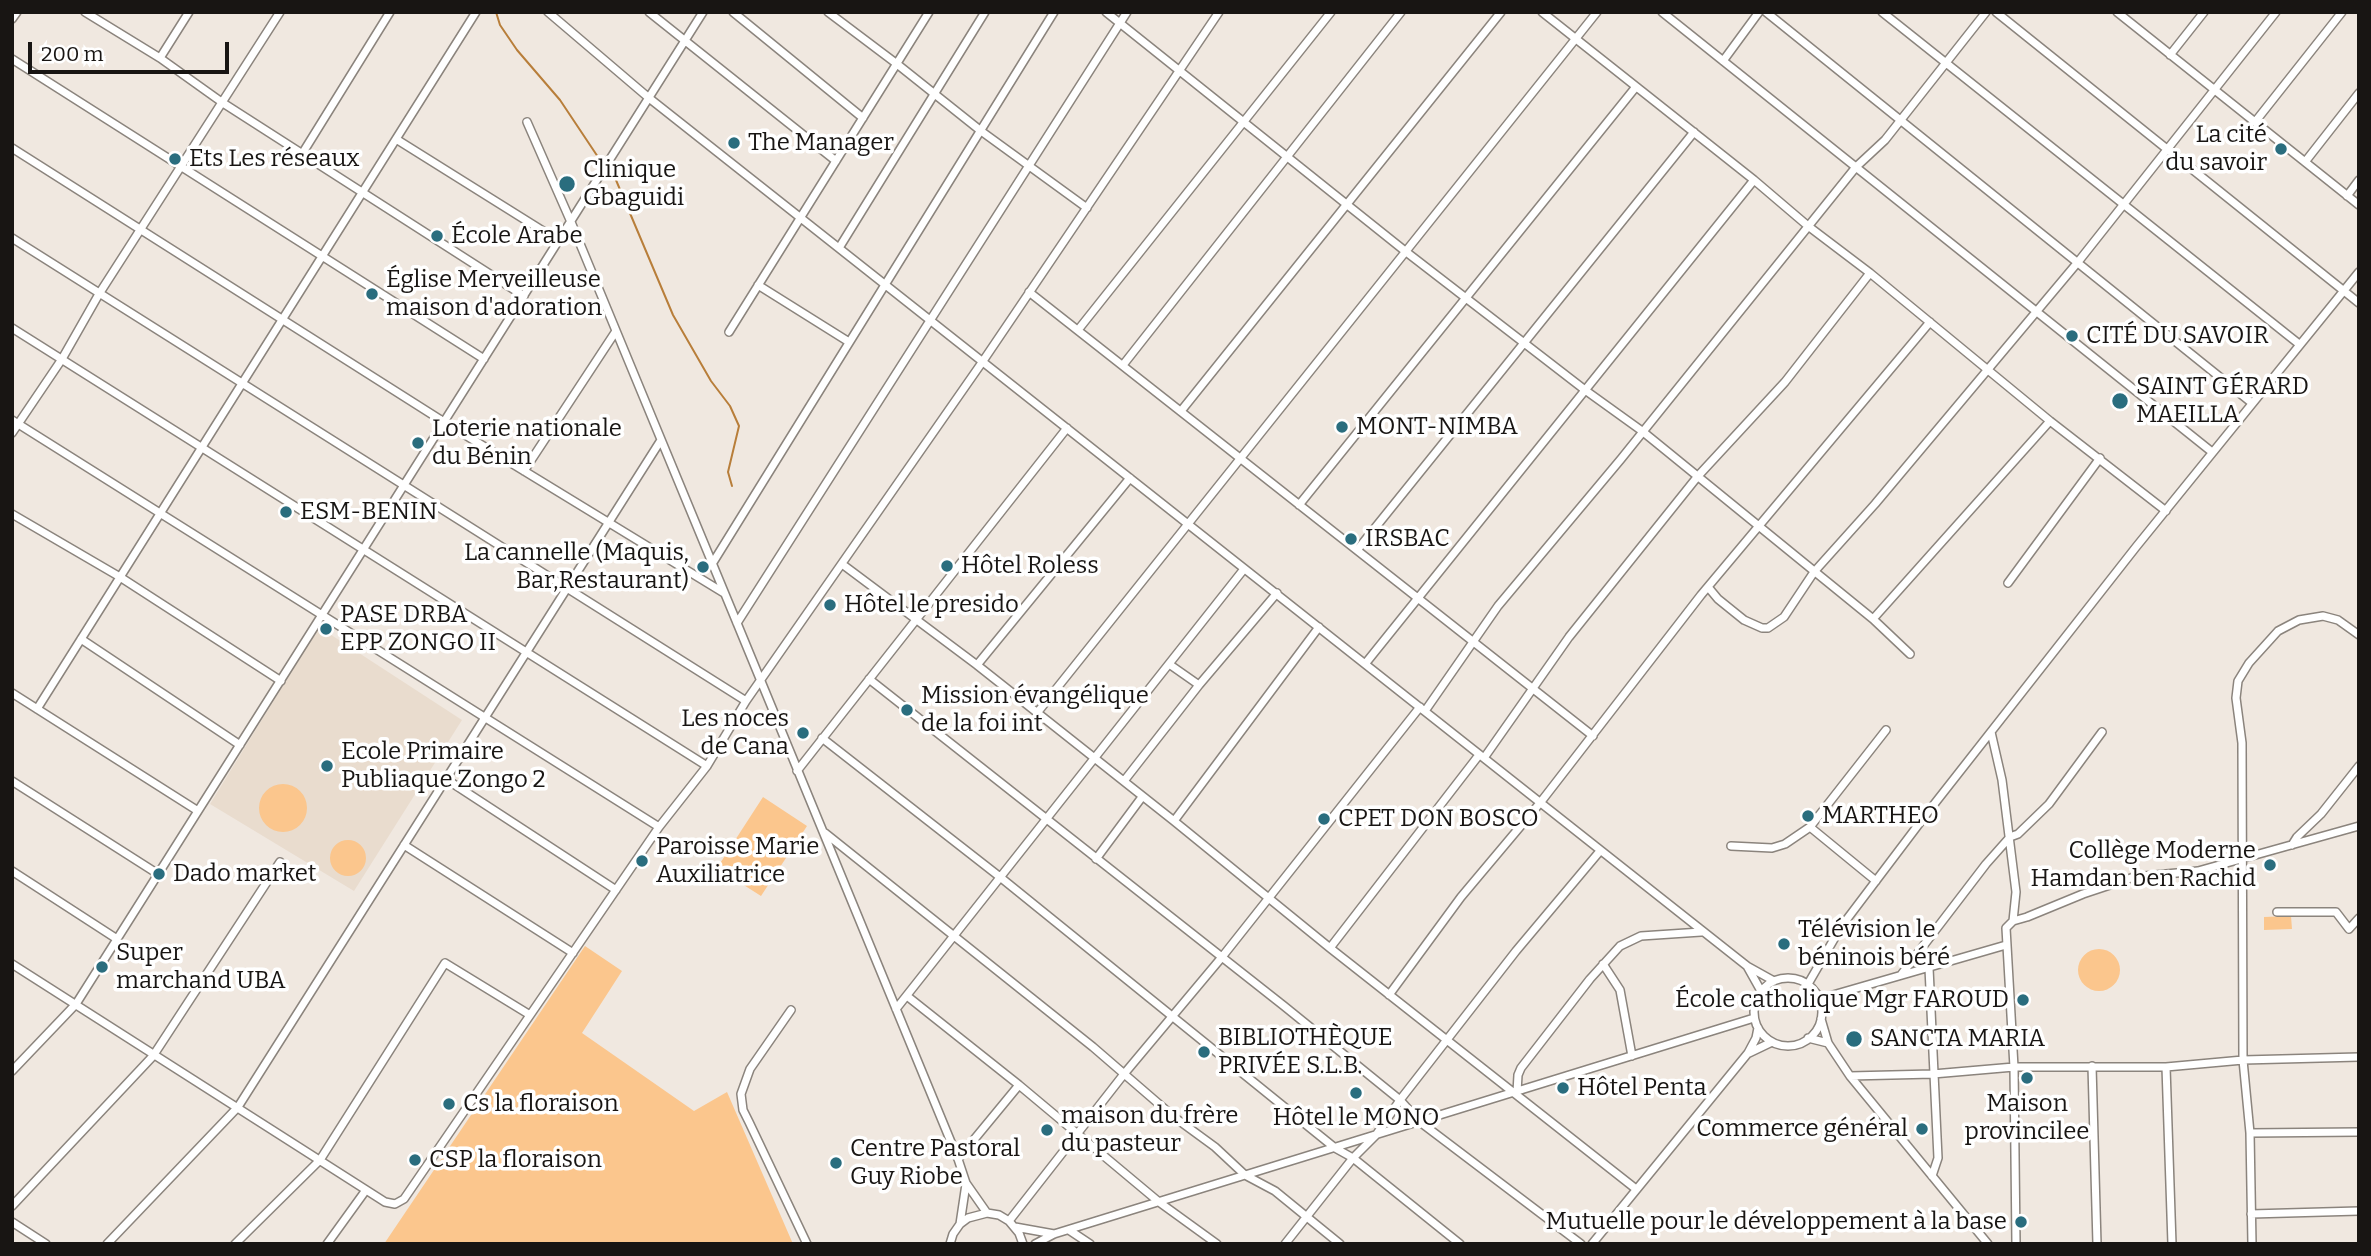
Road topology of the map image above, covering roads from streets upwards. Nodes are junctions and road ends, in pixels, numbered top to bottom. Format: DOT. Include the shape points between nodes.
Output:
graph roads {
  1 [pos="17,12"];
  2 [pos="85,12"];
  3 [pos="189,12"];
  4 [pos="280,12"];
  5 [pos="390,12"];
  6 [pos="476,12"];
  7 [pos="548,12"];
  8 [pos="649,12"];
  9 [pos="703,12"];
  10 [pos="733,12"];
  11 [pos="828,12"];
  12 [pos="985,12"];
  13 [pos="1054,12"];
  14 [pos="1106,12"];
  15 [pos="1127,12"];
  16 [pos="1219,12"];
  17 [pos="1331,12"];
  18 [pos="1401,12"];
  19 [pos="1501,12"];
  20 [pos="1542,12"];
  21 [pos="1597,12"];
  22 [pos="1662,12"];
  23 [pos="1759,12"];
  24 [pos="1766,12"];
  25 [pos="1882,12"];
  26 [pos="1986,12"];
  27 [pos="1996,12"];
  28 [pos="2117,12"];
  29 [pos="2135,12"];
  30 [pos="2204,12"];
  31 [pos="2276,12"];
  32 [pos="2342,12"];
  33 [pos="926,14"];
  34 [pos="95,15"];
  35 [pos="12,19"];
  36 [pos="2128,21"];
  37 [pos="1119,24"];
  38 [pos="1576,39"];
  39 [pos="685,40"];
  40 [pos="2170,55"];
  41 [pos="160,58"];
  42 [pos="12,59"];
  43 [pos="1723,61"];
  44 [pos="1945,63"];
  45 [pos="897,64"];
  46 [pos="1179,72"];
  47 [pos="1635,88"];
  48 [pos="2213,89"];
  49 [pos="935,93"];
  50 [pos="2359,93"];
  51 [pos="649,98"];
  52 [pos="223,103"];
  53 [pos="863,118"];
  54 [pos="1901,119"];
  55 [pos="527,122"];
  56 [pos="2255,122"];
  57 [pos="1243,123"];
  58 [pos="981,131"];
  59 [pos="1694,132"];
  60 [pos="396,139"];
  61 [pos="12,148"];
  62 [pos="2167,148"];
  63 [pos="302,153"];
  64 [pos="1287,157"];
  65 [pos="836,161"];
  66 [pos="2305,162"];
  67 [pos="182,166"];
  68 [pos="1029,166"];
  69 [pos="1856,167"];
  70 [pos="1754,180"];
  71 [pos="2359,180"];
  72 [pos="362,192"];
  73 [pos="2347,196"];
  74 [pos="1346,205"];
  75 [pos="2123,205"];
  76 [pos="2359,205"];
  77 [pos="1087,208"];
  78 [pos="801,218"];
  79 [pos="571,222"];
  80 [pos="1808,226"];
  81 [pos="141,230"];
  82 [pos="12,238"];
  83 [pos="559,241"];
  84 [pos="839,248"];
  85 [pos="1405,251"];
  86 [pos="323,255"];
  87 [pos="2078,262"];
  88 [pos="2359,272"];
  89 [pos="1870,273"];
  90 [pos="758,285"];
  91 [pos="887,286"];
  92 [pos="2343,291"];
  93 [pos="1030,292"];
  94 [pos="99,294"];
  95 [pos="524,296"];
  96 [pos="1466,298"];
  97 [pos="2359,303"];
  98 [pos="2037,312"];
  99 [pos="282,319"];
  100 [pos="931,320"];
  101 [pos="1930,321"];
  102 [pos="12,328"];
  103 [pos="1078,330"];
  104 [pos="616,331"];
  105 [pos="729,331"];
  106 [pos="849,342"];
  107 [pos="1524,343"];
  108 [pos="2299,345"];
  109 [pos="62,359"];
  110 [pos="484,359"];
  111 [pos="983,361"];
  112 [pos="1123,365"];
  113 [pos="1989,369"];
  114 [pos="242,383"];
  115 [pos="1585,390"];
  116 [pos="2252,403"];
  117 [pos="1181,411"];
  118 [pos="2050,421"];
  119 [pos="15,422"];
  120 [pos="444,422"];
  121 [pos="1067,428"];
  122 [pos="1642,431"];
  123 [pos="12,433"];
  124 [pos="661,440"];
  125 [pos="202,447"];
  126 [pos="2212,453"];
  127 [pos="1240,457"];
  128 [pos="2100,458"];
  129 [pos="524,471"];
  130 [pos="1698,476"];
  131 [pos="1130,478"];
  132 [pos="404,485"];
  133 [pos="1299,505"];
  134 [pos="2166,510"];
  135 [pos="160,513"];
  136 [pos="12,514"];
  137 [pos="608,522"];
  138 [pos="1187,523"];
  139 [pos="1758,526"];
  140 [pos="1358,549"];
  141 [pos="364,550"];
  142 [pos="712,564"];
  143 [pos="842,565"];
  144 [pos="1244,569"];
  145 [pos="1814,572"];
  146 [pos="120,577"];
  147 [pos="2008,583"];
  148 [pos="566,587"];
  149 [pos="1708,587"];
  150 [pos="724,593"];
  151 [pos="1277,593"];
  152 [pos="1418,597"];
  153 [pos="321,616"];
  154 [pos="917,619"];
  155 [pos="1873,620"];
  156 [pos="737,623"];
  157 [pos="1319,627"];
  158 [pos="2359,635"];
  159 [pos="81,639"];
  160 [pos="1475,642"];
  161 [pos="526,652"];
  162 [pos="1910,653"];
  163 [pos="1169,664"];
  164 [pos="1365,664"];
  165 [pos="977,665"];
  166 [pos="869,679"];
  167 [pos="281,681"];
  168 [pos="761,681"];
  169 [pos="1199,685"];
  170 [pos="1533,688"];
  171 [pos="12,693"];
  172 [pos="746,701"];
  173 [pos="37,709"];
  174 [pos="1422,709"];
  175 [pos="1037,713"];
  176 [pos="484,717"];
  177 [pos="1886,730"];
  178 [pos="1991,732"];
  179 [pos="2102,732"];
  180 [pos="1593,736"];
  181 [pos="822,738"];
  182 [pos="240,745"];
  183 [pos="1481,757"];
  184 [pos="1094,758"];
  185 [pos="707,766"];
  186 [pos="2358,769"];
  187 [pos="797,771"];
  188 [pos="446,779"];
  189 [pos="12,781"];
  190 [pos="1124,782"];
  191 [pos="1142,797"];
  192 [pos="1540,803"];
  193 [pos="198,811"];
  194 [pos="1046,819"];
  195 [pos="1174,821"];
  196 [pos="2359,825"];
  197 [pos="659,827"];
  198 [pos="1810,827"];
  199 [pos="822,830"];
  200 [pos="2010,837"];
  201 [pos="404,845"];
  202 [pos="2291,845"];
  203 [pos="1731,846"];
  204 [pos="1600,851"];
  205 [pos="1096,859"];
  206 [pos="2241,861"];
  207 [pos="280,862"];
  208 [pos="12,871"];
  209 [pos="158,874"];
  210 [pos="1000,877"];
  211 [pos="1876,881"];
  212 [pos="616,890"];
  213 [pos="1268,898"];
  214 [pos="2277,912"];
  215 [pos="2359,918"];
  216 [pos="2012,921"];
  217 [pos="1702,932"];
  218 [pos="955,935"];
  219 [pos="117,939"];
  220 [pos="2006,945"];
  221 [pos="1330,948"];
  222 [pos="573,954"];
  223 [pos="1222,957"];
  224 [pos="12,964"];
  225 [pos="1603,964"];
  226 [pos="1747,967"];
  227 [pos="1929,968"];
  228 [pos="1901,975"];
  229 [pos="1774,981"];
  230 [pos="1808,984"];
  231 [pos="1760,991"];
  232 [pos="1389,995"];
  233 [pos="907,996"];
  234 [pos="1819,999"];
  235 [pos="76,1004"];
  236 [pos="896,1009"];
  237 [pos="792,1010"];
  238 [pos="530,1015"];
  239 [pos="1173,1016"];
  240 [pos="1754,1018"];
  241 [pos="1821,1019"];
  242 [pos="1758,1028"];
  243 [pos="1808,1038"];
  244 [pos="1447,1041"];
  245 [pos="1772,1042"];
  246 [pos="1828,1043"];
  247 [pos="1748,1053"];
  248 [pos="153,1056"];
  249 [pos="1632,1056"];
  250 [pos="2359,1057"];
  251 [pos="2243,1060"];
  252 [pos="2092,1066"];
  253 [pos="2014,1067"];
  254 [pos="2166,1067"];
  255 [pos="12,1071"];
  256 [pos="1124,1074"];
  257 [pos="1933,1074"];
  258 [pos="1850,1076"];
  259 [pos="1019,1084"];
  260 [pos="1516,1092"];
  261 [pos="1400,1100"];
  262 [pos="238,1107"];
  263 [pos="1420,1122"];
  264 [pos="2359,1132"];
  265 [pos="2250,1133"];
  266 [pos="1078,1134"];
  267 [pos="1376,1135"];
  268 [pos="1335,1148"];
  269 [pos="1353,1158"];
  270 [pos="958,1159"];
  271 [pos="320,1160"];
  272 [pos="1245,1175"];
  273 [pos="1932,1176"];
  274 [pos="966,1183"];
  275 [pos="366,1189"];
  276 [pos="1636,1189"];
  277 [pos="1159,1202"];
  278 [pos="12,1206"];
  279 [pos="2359,1210"];
  280 [pos="987,1213"];
  281 [pos="2251,1214"];
  282 [pos="1306,1217"];
  283 [pos="12,1222"];
  284 [pos="960,1224"];
  285 [pos="1012,1224"];
  286 [pos="1069,1230"];
  287 [pos="1054,1234"];
  288 [pos="47,1244"];
  289 [pos="107,1244"];
  290 [pos="235,1244"];
  291 [pos="327,1244"];
  292 [pos="807,1244"];
  293 [pos="950,1244"];
  294 [pos="1023,1244"];
  295 [pos="1035,1244"];
  296 [pos="1090,1244"];
  297 [pos="1217,1244"];
  298 [pos="1284,1244"];
  299 [pos="1340,1244"];
  300 [pos="1460,1244"];
  301 [pos="1581,1244"];
  302 [pos="1592,1244"];
  303 [pos="1988,1244"];
  304 [pos="2016,1244"];
  305 [pos="2097,1244"];
  306 [pos="2172,1244"];
  307 [pos="2252,1244"];
  1 -- 35 [label="street"];
  2 -- 34 [label="street"];
  3 -- 41 [label="street"];
  4 -- 52 [label="street"];
  5 -- 63 [label="street"];
  6 -- 60 [label="street"];
  7 -- 51 [label="street"];
  8 -- 39 [label="street"];
  9 -- 39 [label="street"];
  10 -- 53 [label="street"];
  11 -- 45 [label="street"];
  12 -- 49 [label="street"];
  13 -- 58 [label="street"];
  14 -- 37 [label="street"];
  15 -- 37 [label="street"];
  16 -- 46 [label="street"];
  17 -- 57 [label="street"];
  18 -- 64 [label="street"];
  19 -- 74 [label="street"];
  20 -- 38 [label="street"];
  21 -- 38 [label="street"];
  22 -- 43 [label="street"];
  23 -- 43 [label="street"];
  24 -- 54 [label="street"];
  25 -- 44 [label="street"];
  26 -- 44 [label="street"];
  27 -- 62 [label="street"];
  28 -- 36 [label="street"];
  29 -- 36 [label="street"];
  30 -- 40 [label="street"];
  31 -- 48 [label="street"];
  32 -- 56 [label="street"];
  33 -- 45 [label="street"];
  34 -- 41 [label="street"];
  36 -- 40 [label="street"];
  37 -- 46 [label="street"];
  37 -- 68 [label="street"];
  38 -- 47 [label="street"];
  38 -- 85 [label="street"];
  39 -- 51 [label="street"];
  39 -- 65 [label="street"];
  40 -- 48 [label="street"];
  41 -- 52 [label="street"];
  42 -- 67 [label="street"];
  43 -- 69 [label="street"];
  44 -- 54 [label="street"];
  44 -- 75 [label="street"];
  45 -- 49 [label="street"];
  45 -- 53 [label="street"];
  46 -- 57 [label="street"];
  46 -- 77 [label="street"];
  47 -- 59 [label="street"];
  47 -- 96 [label="street"];
  48 -- 56 [label="street"];
  48 -- 62 [label="street"];
  49 -- 58 [label="street"];
  49 -- 84 [label="street"];
  50 -- 66 [label="street"];
  51 -- 78 [label="street"];
  51 -- 79 [label="street"];
  52 -- 63 [label="street"];
  52 -- 67 [label="street"];
  53 -- 65 [label="street"];
  54 -- 69 [label="street"];
  54 -- 87 [label="street"];
  55 -- 79 [label="street"];
  56 -- 66 [label="street"];
  57 -- 64 [label="street"];
  57 -- 103 [label="street"];
  58 -- 68 [label="street"];
  58 -- 91 [label="street"];
  59 -- 70 [label="street"];
  59 -- 107 [label="street"];
  60 -- 72 [label="street"];
  60 -- 83 [label="street"];
  61 -- 81 [label="street"];
  62 -- 75 [label="street"];
  62 -- 92 [label="street"];
  63 -- 72 [label="street"];
  64 -- 74 [label="street"];
  64 -- 112 [label="street"];
  65 -- 78 [label="street"];
  66 -- 73 [label="street"];
  67 -- 81 [label="street"];
  67 -- 86 [label="street"];
  68 -- 77 [label="street"];
  68 -- 100 [label="street"];
  69 -- 80 [label="street"];
  69 -- 98 [label="street"];
  70 -- 80 [label="street"];
  70 -- 115 [label="street"];
  71 -- 73 [label="street"];
  72 -- 86 [label="street"];
  72 -- 95 [label="street"];
  73 -- 76 [label="street"];
  74 -- 85 [label="street"];
  74 -- 117 [label="street"];
  75 -- 87 [label="street"];
  75 -- 108 [label="street"];
  77 -- 93 [label="street"];
  78 -- 84 [label="street"];
  78 -- 90 [label="street"];
  79 -- 83 [label="street"];
  79 -- 104 [label="street"];
  80 -- 89 [label="street"];
  80 -- 122 [label="street"];
  81 -- 94 [label="street"];
  81 -- 99 [label="street"];
  82 -- 94 [label="street"];
  83 -- 95 [label="street"];
  84 -- 91 [label="street"];
  85 -- 96 [label="street"];
  85 -- 127 [label="street"];
  86 -- 99 [label="street"];
  86 -- 110 [label="street"];
  87 -- 98 [label="street"];
  87 -- 116 [label="street"];
  88 -- 92 [label="street"];
  89 -- 101 [label="street"];
  89 -- 130 [label="street" via="1785,382"];
  90 -- 105 [label="street"];
  90 -- 106 [label="street"];
  91 -- 100 [label="street"];
  91 -- 106 [label="street"];
  92 -- 97 [label="street"];
  92 -- 108 [label="street"];
  93 -- 103 [label="street"];
  93 -- 111 [label="street"];
  94 -- 109 [label="street"];
  94 -- 114 [label="street"];
  95 -- 110 [label="street"];
  96 -- 107 [label="street"];
  96 -- 133 [label="street"];
  98 -- 113 [label="street"];
  98 -- 126 [label="street"];
  99 -- 114 [label="street"];
  99 -- 120 [label="street"];
  100 -- 111 [label="street"];
  100 -- 156 [label="street"];
  101 -- 113 [label="street"];
  101 -- 139 [label="street"];
  102 -- 109 [label="street"];
  103 -- 112 [label="street"];
  104 -- 124 [label="street"];
  104 -- 129 [label="street"];
  106 -- 142 [label="street"];
  107 -- 115 [label="street"];
  107 -- 140 [label="street"];
  108 -- 116 [label="street"];
  109 -- 119 [label="street"];
  109 -- 125 [label="street"];
  110 -- 120 [label="street"];
  111 -- 121 [label="street"];
  111 -- 143 [label="street"];
  112 -- 117 [label="street"];
  113 -- 118 [label="street"];
  113 -- 145 [label="street"];
  114 -- 125 [label="street"];
  114 -- 132 [label="street"];
  115 -- 122 [label="street"];
  115 -- 152 [label="street"];
  116 -- 126 [label="street"];
  117 -- 127 [label="street"];
  118 -- 128 [label="street"];
  118 -- 155 [label="street"];
  119 -- 123 [label="street"];
  119 -- 135 [label="street"];
  120 -- 129 [label="street"];
  120 -- 132 [label="street"];
  121 -- 131 [label="street"];
  121 -- 154 [label="street"];
  122 -- 130 [label="street"];
  122 -- 160 [label="street" via="1498,606"];
  124 -- 137 [label="street"];
  124 -- 142 [label="street"];
  125 -- 135 [label="street"];
  125 -- 141 [label="street"];
  126 -- 134 [label="street"];
  127 -- 133 [label="street"];
  127 -- 138 [label="street"];
  128 -- 134 [label="street"];
  128 -- 147 [label="street"];
  129 -- 137 [label="street"];
  130 -- 139 [label="street"];
  130 -- 170 [label="street"];
  131 -- 138 [label="street"];
  131 -- 165 [label="street"];
  132 -- 141 [label="street"];
  132 -- 148 [label="street"];
  133 -- 140 [label="street"];
  134 -- 178 [label="street"];
  135 -- 146 [label="street"];
  135 -- 153 [label="street"];
  136 -- 146 [label="street"];
  137 -- 148 [label="street"];
  137 -- 150 [label="street"];
  138 -- 144 [label="street"];
  138 -- 175 [label="street"];
  139 -- 145 [label="street"];
  139 -- 149 [label="street"];
  140 -- 152 [label="street"];
  141 -- 153 [label="street"];
  141 -- 161 [label="street"];
  142 -- 150 [label="street"];
  143 -- 154 [label="street"];
  143 -- 168 [label="street"];
  144 -- 151 [label="street"];
  144 -- 163 [label="street"];
  145 -- 149 [label="street" via="1784,617 1768,628 1744,620"];
  145 -- 155 [label="street"];
  146 -- 159 [label="street"];
  146 -- 167 [label="street"];
  148 -- 161 [label="street"];
  148 -- 172 [label="street"];
  149 -- 180 [label="street"];
  150 -- 156 [label="street"];
  151 -- 157 [label="street"];
  151 -- 169 [label="street"];
  152 -- 160 [label="street"];
  152 -- 164 [label="street"];
  153 -- 167 [label="street"];
  153 -- 176 [label="street"];
  154 -- 165 [label="street"];
  154 -- 166 [label="street"];
  155 -- 162 [label="street"];
  156 -- 168 [label="street"];
  157 -- 164 [label="street"];
  157 -- 195 [label="street"];
  158 -- 206 [label="street" via="2323,616 2299,620 2278,631 2242,673 2236,698 2242,743"];
  159 -- 173 [label="street"];
  159 -- 182 [label="street"];
  160 -- 170 [label="street"];
  160 -- 174 [label="street"];
  161 -- 176 [label="street"];
  161 -- 185 [label="street"];
  163 -- 169 [label="street"];
  163 -- 184 [label="street"];
  164 -- 174 [label="street"];
  165 -- 175 [label="street"];
  166 -- 181 [label="street"];
  166 -- 194 [label="street"];
  167 -- 182 [label="street"];
  168 -- 172 [label="street"];
  168 -- 187 [label="street"];
  169 -- 190 [label="street"];
  170 -- 180 [label="street"];
  170 -- 183 [label="street"];
  171 -- 173 [label="street"];
  172 -- 185 [label="street"];
  173 -- 193 [label="street"];
  174 -- 183 [label="street"];
  174 -- 213 [label="street"];
  175 -- 184 [label="street"];
  176 -- 188 [label="street"];
  176 -- 197 [label="street"];
  177 -- 198 [label="street"];
  178 -- 200 [label="street"];
  178 -- 211 [label="street"];
  179 -- 200 [label="street" via="2049,804"];
  180 -- 192 [label="street"];
  181 -- 187 [label="street"];
  181 -- 210 [label="street"];
  182 -- 193 [label="street"];
  183 -- 192 [label="street"];
  183 -- 221 [label="street"];
  184 -- 190 [label="street"];
  184 -- 194 [label="street"];
  185 -- 197 [label="street"];
  186 -- 202 [label="street"];
  187 -- 199 [label="street"];
  188 -- 201 [label="street"];
  188 -- 212 [label="street"];
  189 -- 209 [label="street"];
  190 -- 191 [label="street"];
  191 -- 195 [label="street"];
  191 -- 205 [label="street"];
  192 -- 204 [label="street"];
  192 -- 232 [label="street" via="1461,897"];
  193 -- 209 [label="street"];
  194 -- 205 [label="street"];
  194 -- 210 [label="street"];
  195 -- 213 [label="street"];
  196 -- 202 [label="street"];
  197 -- 212 [label="street"];
  198 -- 203 [label="street" via="1772,848"];
  198 -- 211 [label="street"];
  199 -- 218 [label="street"];
  199 -- 236 [label="street"];
  200 -- 216 [label="street" via="2016,892"];
  200 -- 228 [label="street"];
  201 -- 222 [label="street"];
  201 -- 262 [label="street"];
  202 -- 206 [label="street"];
  204 -- 217 [label="street"];
  204 -- 244 [label="street"];
  205 -- 223 [label="street"];
  206 -- 216 [label="street" via="2198,871 2134,877"];
  206 -- 251 [label="street"];
  207 -- 248 [label="street"];
  208 -- 219 [label="street"];
  209 -- 219 [label="street"];
  210 -- 218 [label="street"];
  210 -- 239 [label="street"];
  211 -- 230 [label="street" via="1841,927"];
  212 -- 222 [label="street"];
  213 -- 221 [label="street"];
  213 -- 223 [label="street"];
  214 -- 215 [label="street" via="2336,912 2348,929"];
  216 -- 220 [label="street" via="2006,929"];
  217 -- 225 [label="street" via="1631,939"];
  217 -- 226 [label="street"];
  218 -- 233 [label="street"];
  218 -- 256 [label="street"];
  219 -- 235 [label="street"];
  220 -- 227 [label="street"];
  220 -- 253 [label="street"];
  221 -- 232 [label="street"];
  222 -- 238 [label="street"];
  223 -- 239 [label="street"];
  223 -- 261 [label="street"];
  224 -- 235 [label="street"];
  225 -- 249 [label="street" via="1620,990"];
  225 -- 260 [label="street" via="1521,1068"];
  226 -- 229 [label="street"];
  226 -- 231 [label="street"];
  227 -- 228 [label="street"];
  227 -- 257 [label="street"];
  228 -- 234 [label="street"];
  229 -- 230 [label="street" via="1791,978"];
  229 -- 231 [label="street"];
  230 -- 234 [label="street"];
  231 -- 240 [label="street"];
  232 -- 244 [label="street"];
  233 -- 236 [label="street"];
  233 -- 259 [label="street"];
  234 -- 241 [label="street"];
  235 -- 248 [label="street"];
  235 -- 255 [label="street"];
  236 -- 270 [label="street"];
  237 -- 292 [label="street" via="750,1069 741,1094 748,1122"];
  238 -- 271 [label="street" via="445,963"];
  238 -- 275 [label="street" via="404,1199 385,1202"];
  239 -- 256 [label="street"];
  239 -- 268 [label="street"];
  240 -- 242 [label="street"];
  240 -- 249 [label="street"];
  241 -- 243 [label="street"];
  241 -- 246 [label="street"];
  242 -- 245 [label="street"];
  242 -- 247 [label="street"];
  243 -- 245 [label="street" via="1791,1045"];
  243 -- 246 [label="street"];
  244 -- 260 [label="street"];
  244 -- 261 [label="street"];
  245 -- 247 [label="street"];
  246 -- 258 [label="street"];
  247 -- 276 [label="street"];
  248 -- 262 [label="street"];
  248 -- 278 [label="street"];
  249 -- 260 [label="street"];
  250 -- 251 [label="street"];
  251 -- 254 [label="street"];
  251 -- 265 [label="street"];
  252 -- 253 [label="street"];
  252 -- 254 [label="street"];
  252 -- 305 [label="street"];
  253 -- 257 [label="street"];
  253 -- 304 [label="street"];
  254 -- 306 [label="street"];
  256 -- 266 [label="street"];
  256 -- 272 [label="street"];
  257 -- 258 [label="street"];
  257 -- 273 [label="street" via="1938,1158"];
  258 -- 273 [label="street"];
  259 -- 266 [label="street"];
  259 -- 270 [label="street"];
  260 -- 263 [label="street"];
  260 -- 276 [label="street"];
  261 -- 263 [label="street"];
  261 -- 267 [label="street"];
  262 -- 271 [label="street"];
  262 -- 289 [label="street"];
  263 -- 267 [label="street"];
  263 -- 301 [label="street"];
  264 -- 265 [label="street"];
  265 -- 281 [label="street"];
  266 -- 277 [label="street"];
  266 -- 285 [label="street"];
  267 -- 268 [label="street"];
  267 -- 269 [label="street"];
  268 -- 269 [label="street"];
  268 -- 272 [label="street"];
  269 -- 282 [label="street"];
  269 -- 300 [label="street"];
  270 -- 274 [label="street"];
  271 -- 275 [label="street"];
  271 -- 290 [label="street"];
  272 -- 277 [label="street"];
  272 -- 282 [label="street" via="1275,1191"];
  273 -- 303 [label="street"];
  274 -- 280 [label="street"];
  274 -- 284 [label="street"];
  275 -- 291 [label="street"];
  276 -- 302 [label="street"];
  277 -- 286 [label="street"];
  277 -- 297 [label="street"];
  279 -- 281 [label="street"];
  280 -- 284 [label="street"];
  280 -- 285 [label="street"];
  281 -- 307 [label="street"];
  282 -- 298 [label="street"];
  282 -- 299 [label="street"];
  283 -- 288 [label="street"];
  284 -- 293 [label="street"];
  285 -- 287 [label="street"];
  285 -- 294 [label="street"];
  286 -- 287 [label="street"];
  286 -- 296 [label="street"];
  287 -- 295 [label="street"];
}
